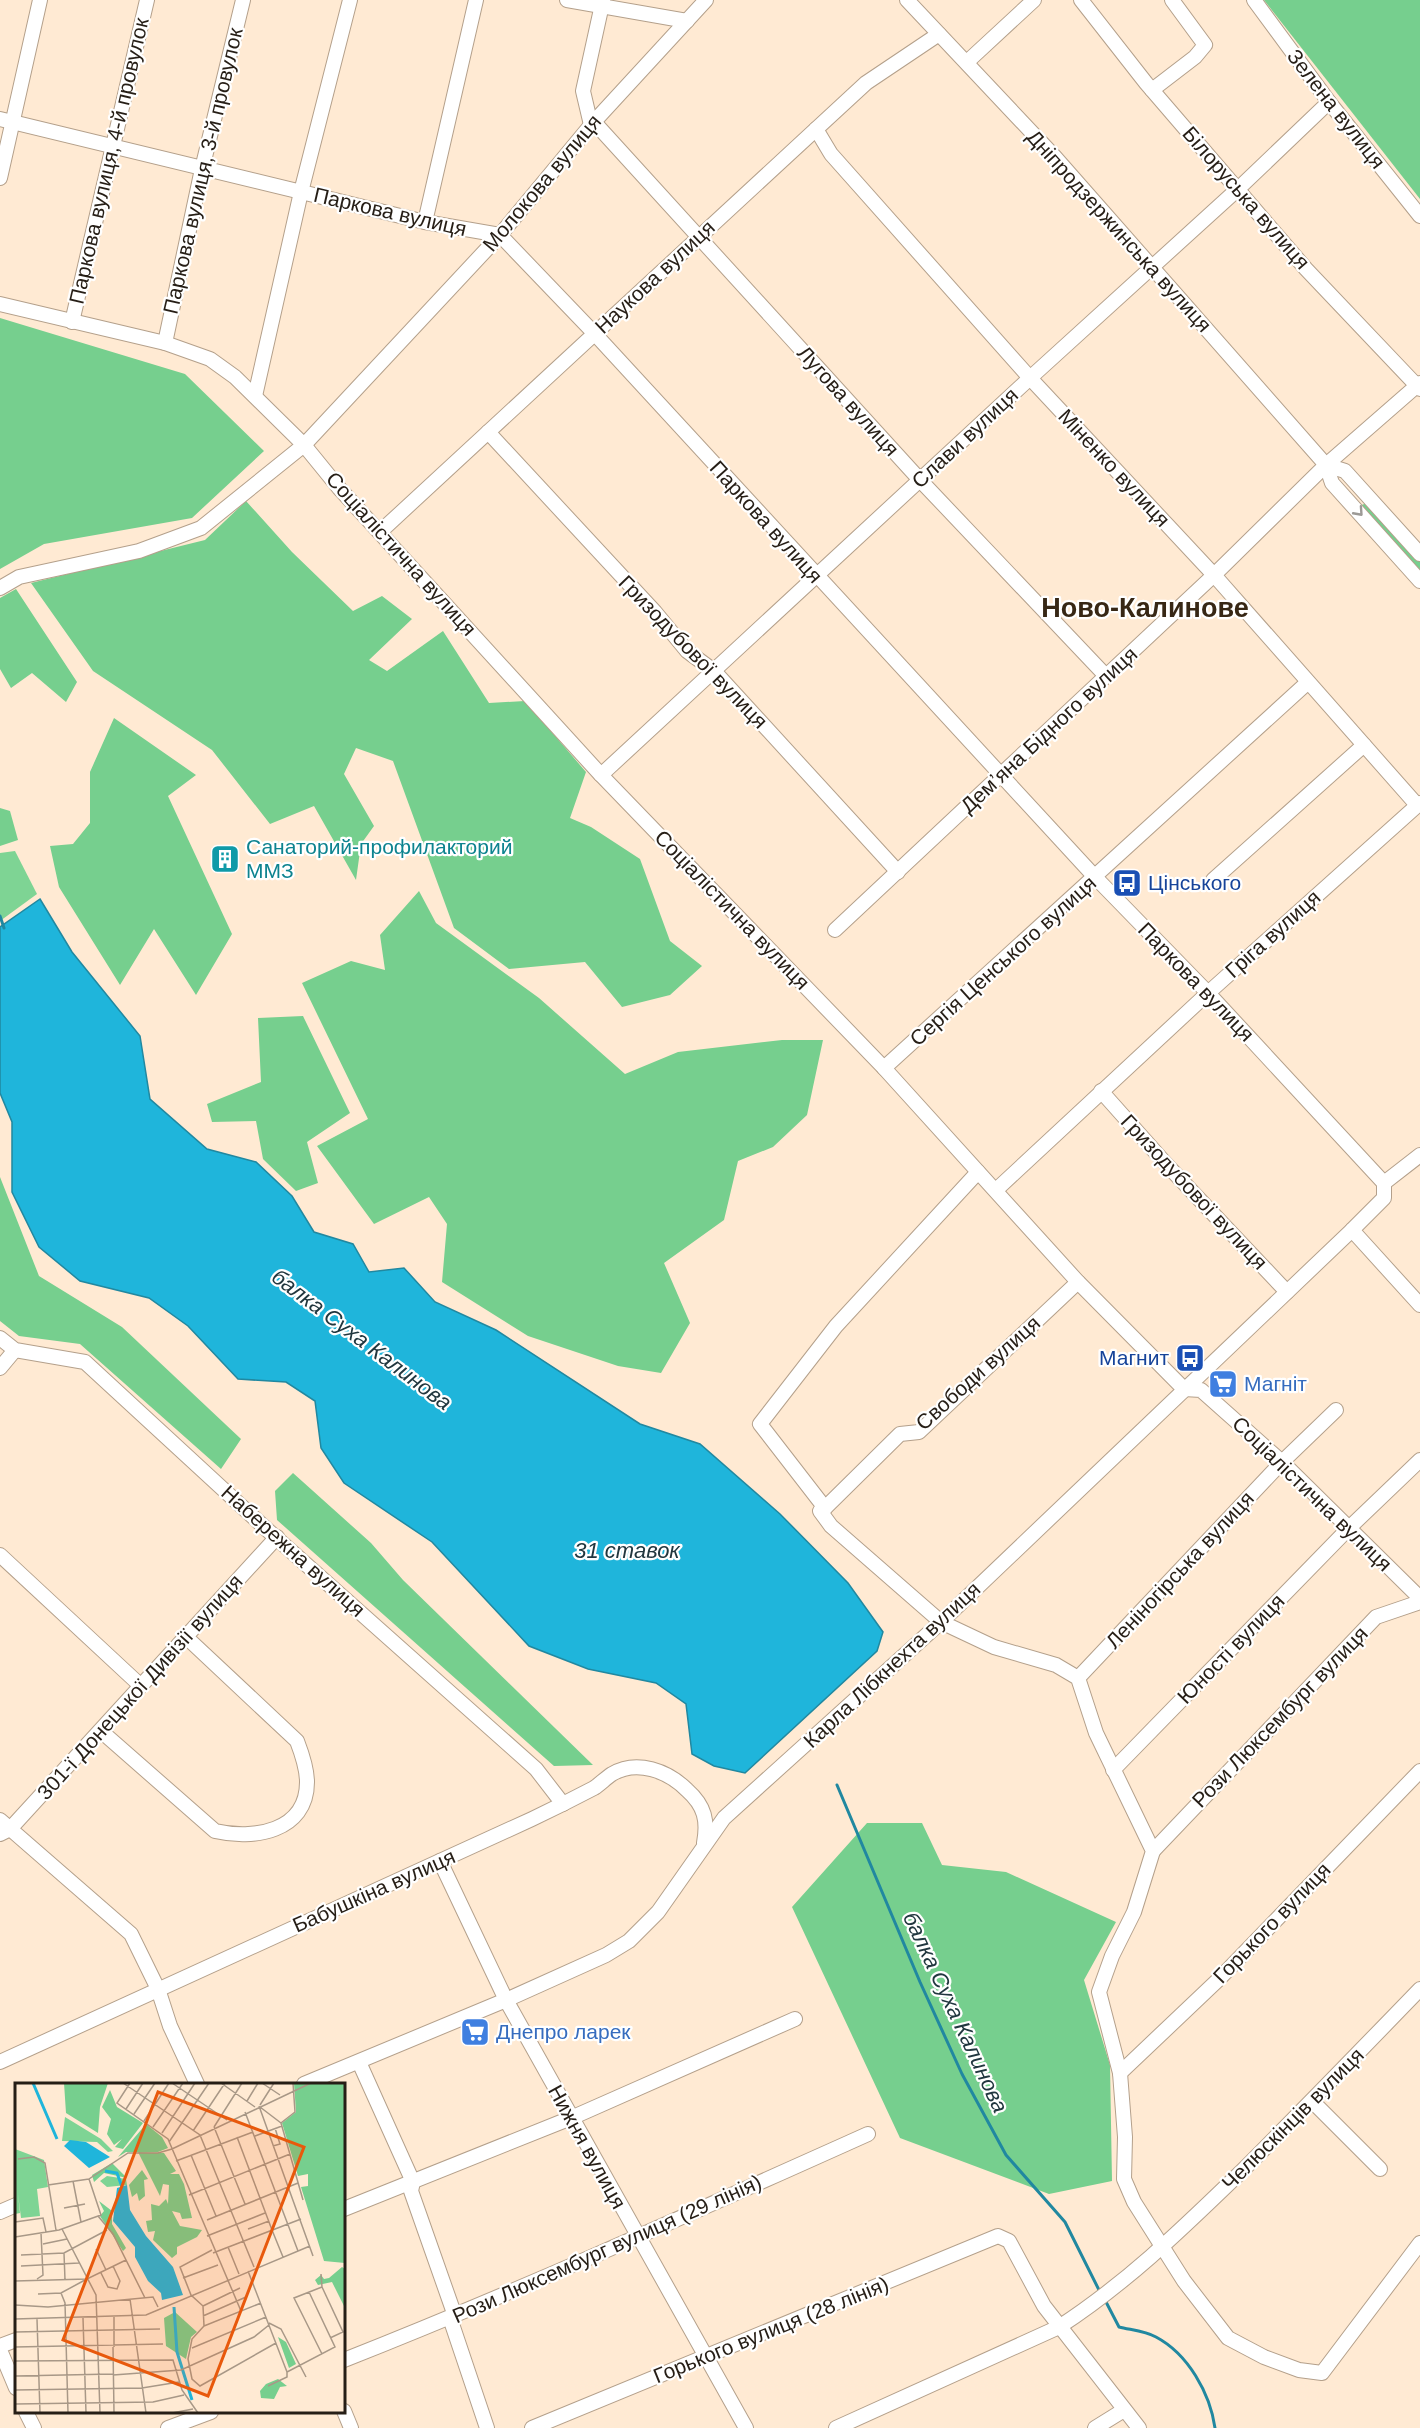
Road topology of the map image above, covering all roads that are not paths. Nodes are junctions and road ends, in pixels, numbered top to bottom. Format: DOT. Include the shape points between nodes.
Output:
graph roads {
  1 [pos="40,0"];
  2 [pos="147,0"];
  3 [pos="243,0"];
  4 [pos="350,0"];
  5 [pos="476,0"];
  6 [pos="567,0"];
  7 [pos="706,0"];
  8 [pos="908,0"];
  9 [pos="1034,0"];
  10 [pos="1081,0"];
  11 [pos="1172,0"];
  12 [pos="1254,0"];
  13 [pos="602,4"];
  14 [pos="687,21"];
  15 [pos="939,34"];
  16 [pos="967,62"];
  17 [pos="1152,90"];
  18 [pos="1329,102"];
  19 [pos="6,121"];
  20 [pos="593,123"];
  21 [pos="816,129"];
  22 [pos="114,146"];
  23 [pos="202,169"];
  24 [pos="0,178"];
  25 [pos="1239,188"];
  26 [pos="301,192"];
  27 [pos="1420,216"];
  28 [pos="425,222"];
  29 [pos="500,235"];
  30 [pos="698,237"];
  31 [pos="1152,268"];
  32 [pos="0,304"];
  33 [pos="72,322"];
  34 [pos="594,333"];
  35 [pos="165,343"];
  36 [pos="1029,378"];
  37 [pos="1419,386"];
  38 [pos="255,396"];
  39 [pos="488,432"];
  40 [pos="304,445"];
  41 [pos="1326,465"];
  42 [pos="920,480"];
  43 [pos="381,531"];
  44 [pos="1420,554"];
  45 [pos="1214,575"];
  46 [pos="816,577"];
  47 [pos="1420,581"];
  48 [pos="0,588"];
  49 [pos="714,671"];
  50 [pos="1106,676"];
  51 [pos="1308,683"];
  52 [pos="1364,745"];
  53 [pos="601,775"];
  54 [pos="1002,776"];
  55 [pos="1418,804"];
  56 [pos="898,872"];
  57 [pos="1095,877"];
  58 [pos="1214,880"];
  59 [pos="835,930"];
  60 [pos="1208,993"];
  61 [pos="884,1068"];
  62 [pos="1101,1091"];
  63 [pos="1420,1155"];
  64 [pos="978,1172"];
  65 [pos="1384,1183"];
  66 [pos="996,1191"];
  67 [pos="1352,1230"];
  68 [pos="1078,1282"];
  69 [pos="1287,1292"];
  70 [pos="1420,1305"];
  71 [pos="0,1338"];
  72 [pos="15,1350"];
  73 [pos="0,1368"];
  74 [pos="1184,1389"];
  75 [pos="1336,1410"];
  76 [pos="1420,1460"];
  77 [pos="1282,1462"];
  78 [pos="825,1508"];
  79 [pos="1349,1528"];
  80 [pos="277,1537"];
  81 [pos="0,1555"];
  82 [pos="1420,1600"];
  83 [pos="941,1622"];
  84 [pos="185,1636"];
  85 [pos="1078,1678"];
  86 [pos="141,1686"];
  87 [pos="101,1731"];
  88 [pos="1113,1770"];
  89 [pos="1420,1771"];
  90 [pos="563,1804"];
  91 [pos="3,1828"];
  92 [pos="0,1841"];
  93 [pos="704,1845"];
  94 [pos="1153,1851"];
  95 [pos="440,1861"];
  96 [pos="158,1989"];
  97 [pos="1420,1989"];
  98 [pos="506,2000"];
  99 [pos="795,2019"];
  100 [pos="0,2062"];
  101 [pos="359,2062"];
  102 [pos="1120,2073"];
  103 [pos="196,2083"];
  104 [pos="309,2083"];
  105 [pos="1312,2101"];
  106 [pos="571,2118"];
  107 [pos="868,2134"];
  108 [pos="1380,2169"];
  109 [pos="412,2182"];
  110 [pos="15,2205"];
  111 [pos="345,2209"];
  112 [pos="0,2212"];
  113 [pos="638,2237"];
  114 [pos="1420,2243"];
  115 [pos="1164,2247"];
  116 [pos="452,2317"];
  117 [pos="1059,2327"];
  118 [pos="15,2340"];
  119 [pos="0,2348"];
  120 [pos="706,2356"];
  121 [pos="345,2360"];
  122 [pos="15,2386"];
  123 [pos="1124,2410"];
  124 [pos="26,2413"];
  125 [pos="205,2413"];
  126 [pos="345,2413"];
  127 [pos="33,2428"];
  128 [pos="168,2428"];
  129 [pos="208,2428"];
  130 [pos="351,2428"];
  131 [pos="487,2428"];
  132 [pos="532,2428"];
  133 [pos="746,2428"];
  134 [pos="836,2428"];
  135 [pos="1095,2428"];
  136 [pos="1139,2428"];
  1 -- 19 [label="street"];
  2 -- 22 [label="street, Паркова вулиця, 4-й провулок"];
  3 -- 23 [label="street, Паркова вулиця, 3-й провулок"];
  4 -- 26 [label="street"];
  5 -- 28 [label="street"];
  6 -- 13 [label="street"];
  7 -- 14 [label="street, Молокова вулиця"];
  8 -- 15 [label="street, Дніпродзержинська вулиця"];
  9 -- 16 [label="street"];
  10 -- 17 [label="street, Білоруська вулиця"];
  11 -- 17 [label="street" via="1205,45"];
  12 -- 18 [label="street, Зелена вулиця"];
  13 -- 14 [label="street"];
  13 -- 20 [label="street" via="583,91"];
  14 -- 20 [label="street, Молокова вулиця"];
  15 -- 16 [label="street, Дніпродзержинська вулиця"];
  15 -- 21 [label="street, Наукова вулиця" via="866,83"];
  16 -- 31 [label="street, Дніпродзержинська вулиця"];
  17 -- 25 [label="street, Білоруська вулиця"];
  18 -- 25 [label="street, Слави вулиця"];
  18 -- 27 [label="street, Зелена вулиця"];
  19 -- 22 [label="street, Паркова вулиця"];
  19 -- 24 [label="street"];
  20 -- 29 [label="street, Молокова вулиця"];
  20 -- 30 [label="street, Лугова вулиця"];
  21 -- 30 [label="street, Наукова вулиця"];
  21 -- 36 [label="street, Міненко вулиця" via="831,154"];
  22 -- 23 [label="street, Паркова вулиця"];
  22 -- 33 [label="street, Паркова вулиця, 4-й провулок"];
  23 -- 26 [label="street, Паркова вулиця"];
  23 -- 35 [label="street, Паркова вулиця, 3-й провулок"];
  25 -- 31 [label="street, Слави вулиця"];
  25 -- 37 [label="street, Білоруська вулиця" via="1306,269"];
  26 -- 28 [label="street, Паркова вулиця"];
  26 -- 38 [label="street"];
  28 -- 29 [label="street, Паркова вулиця"];
  29 -- 34 [label="street, Паркова вулиця"];
  29 -- 40 [label="street, Молокова вулиця"];
  30 -- 34 [label="street, Наукова вулиця"];
  30 -- 42 [label="street, Лугова вулиця"];
  31 -- 36 [label="street, Слави вулиця"];
  31 -- 41 [label="street, Дніпродзержинська вулиця"];
  32 -- 33 [label="street, Соціалістична вулиця"];
  33 -- 35 [label="street, Соціалістична вулиця"];
  34 -- 39 [label="street, Наукова вулиця"];
  34 -- 46 [label="street, Паркова вулиця"];
  35 -- 38 [label="street, Соціалістична вулиця" via="210,359"];
  36 -- 42 [label="street, Слави вулиця"];
  36 -- 45 [label="street, Міненко вулиця"];
  37 -- 41 [label="street, Дем’яна Бідного вулиця"];
  38 -- 40 [label="street, Соціалістична вулиця"];
  39 -- 43 [label="street, Наукова вулиця"];
  39 -- 49 [label="street, Гризодубової вулиця" via="687,651"];
  40 -- 43 [label="street, Соціалістична вулиця"];
  40 -- 48 [label="street" via="201,528 139,551 19,577"];
  41 -- 44 [label="street, Дніпродзержинська вулиця" via="1345,471"];
  41 -- 45 [label="street, Дем’яна Бідного вулиця"];
  41 -- 47 [label="street, Дніпродзержинська вулиця, one-way" via="1332,483"];
  42 -- 46 [label="street, Слави вулиця"];
  42 -- 50 [label="street, Лугова вулиця"];
  43 -- 53 [label="street, Соціалістична вулиця"];
  45 -- 50 [label="street, Дем’яна Бідного вулиця"];
  45 -- 51 [label="street, Міненко вулиця"];
  46 -- 49 [label="street, Слави вулиця"];
  46 -- 54 [label="street, Паркова вулиця"];
  49 -- 53 [label="street, Слави вулиця"];
  49 -- 56 [label="street, Гризодубової вулиця"];
  50 -- 54 [label="street, Дем’яна Бідного вулиця"];
  51 -- 52 [label="street, Міненко вулиця"];
  51 -- 57 [label="street, Сергія Ценського вулиця"];
  52 -- 55 [label="street, Міненко вулиця"];
  52 -- 58 [label="street"];
  53 -- 61 [label="street, Соціалістична вулиця"];
  54 -- 56 [label="street, Дем’яна Бідного вулиця"];
  54 -- 57 [label="street, Паркова вулиця"];
  55 -- 60 [label="street, Гріга вулиця"];
  56 -- 59 [label="street, Дем’яна Бідного вулиця"];
  57 -- 60 [label="street, Паркова вулиця"];
  57 -- 61 [label="street, Сергія Ценського вулиця"];
  60 -- 62 [label="street, Гріга вулиця"];
  60 -- 65 [label="street, Паркова вулиця"];
  61 -- 64 [label="street, Соціалістична вулиця"];
  62 -- 66 [label="street, Гріга вулиця"];
  62 -- 69 [label="street, Гризодубової вулиця"];
  63 -- 65 [label="street, Карла Лібкнехта вулиця"];
  64 -- 66 [label="street, Соціалістична вулиця"];
  64 -- 78 [label="street" via="836,1326 760,1424"];
  65 -- 67 [label="street, Карла Лібкнехта вулиця" via="1384,1198"];
  66 -- 68 [label="street, Соціалістична вулиця"];
  67 -- 69 [label="street, Карла Лібкнехта вулиця"];
  67 -- 70 [label="street"];
  68 -- 74 [label="street, Соціалістична вулиця"];
  68 -- 78 [label="street, Свободи вулиця" via="919,1432 900,1434"];
  69 -- 74 [label="street, Карла Лібкнехта вулиця"];
  71 -- 72 [label="street, Набережна вулиця"];
  72 -- 73 [label="street"];
  72 -- 80 [label="street, Набережна вулиця" via="85,1362"];
  74 -- 77 [label="street, Соціалістична вулиця" via="1201,1390"];
  74 -- 83 [label="street, Карла Лібкнехта вулиця"];
  75 -- 77 [label="street, Леніногірська вулиця"];
  76 -- 79 [label="street, Юності вулиця"];
  77 -- 79 [label="street, Соціалістична вулиця"];
  77 -- 85 [label="street, Леніногірська вулиця"];
  78 -- 83 [label="street" via="820,1511 831,1526"];
  79 -- 82 [label="street, Соціалістична вулиця"];
  79 -- 88 [label="street, Юності вулиця"];
  80 -- 84 [label="street, 301-ї Донецької Дивізії вулиця"];
  80 -- 90 [label="street, Набережна вулиця" via="536,1769"];
  81 -- 86 [label="street"];
  82 -- 94 [label="street, Рози Люксембург вулиця" via="1376,1617"];
  83 -- 85 [label="street" via="994,1647 1056,1665"];
  83 -- 93 [label="street, Карла Лібкнехта вулиця" via="724,1818"];
  84 -- 86 [label="street, 301-ї Донецької Дивізії вулиця"];
  84 -- 87 [label="street" via="297,1741 307,1783 303,1803 291,1819 276,1829 255,1835 215,1831"];
  85 -- 88 [label="street"];
  86 -- 87 [label="street, 301-ї Донецької Дивізії вулиця"];
  87 -- 91 [label="street, 301-ї Донецької Дивізії вулиця"];
  88 -- 94 [label="street"];
  89 -- 102 [label="street, Горького вулиця" via="1219,1979"];
  90 -- 93 [label="street, Бабушкіна вулиця" via="625,1768 648,1767 686,1787 695,1797 707,1824"];
  90 -- 95 [label="street, Бабушкіна вулиця"];
  91 -- 92 [label="street, 301-ї Донецької Дивізії вулиця"];
  91 -- 96 [label="street" via="131,1934"];
  93 -- 98 [label="street, Карла Лібкнехта вулиця" via="658,1912 628,1941 606,1955"];
  94 -- 102 [label="street" via="1134,1912 1099,1992"];
  95 -- 96 [label="street, Бабушкіна вулиця"];
  95 -- 98 [label="street, Нижня вулиця"];
  96 -- 100 [label="street, Бабушкіна вулиця"];
  96 -- 103 [label="street"];
  97 -- 105 [label="street, Челюскінців вулиця"];
  98 -- 101 [label="street, Карла Лібкнехта вулиця"];
  98 -- 106 [label="street, Нижня вулиця"];
  99 -- 106 [label="street"];
  101 -- 104 [label="street, Карла Лібкнехта вулиця"];
  101 -- 109 [label="street"];
  102 -- 115 [label="street" via="1124,2179 1134,2202"];
  105 -- 108 [label="street"];
  105 -- 115 [label="street, Челюскінців вулиця"];
  106 -- 109 [label="street"];
  106 -- 113 [label="street, Нижня вулиця"];
  107 -- 113 [label="street, Рози Люксембург вулиця (29 лiнiя)"];
  109 -- 111 [label="street"];
  109 -- 116 [label="street" via="411,2191"];
  110 -- 112 [label="street"];
  113 -- 116 [label="street, Рози Люксембург вулиця (29 лiнiя)"];
  113 -- 120 [label="street, Нижня вулиця"];
  114 -- 115 [label="street" via="1322,2373 1299,2370 1264,2357 1228,2338"];
  115 -- 117 [label="street, Челюскінців вулиця"];
  116 -- 121 [label="street, Рози Люксембург вулиця (29 лiнiя)"];
  116 -- 131 [label="street"];
  117 -- 120 [label="street, Горького вулиця (28 лiнiя)" via="1009,2241 998,2236"];
  117 -- 123 [label="street"];
  117 -- 134 [label="street, Челюскінців вулиця"];
  118 -- 119 [label="street"];
  119 -- 122 [label="street"];
  120 -- 132 [label="street, Горького вулиця (28 лiнiя)"];
  120 -- 133 [label="street, Нижня вулиця"];
  123 -- 135 [label="street"];
  123 -- 136 [label="street"];
  124 -- 127 [label="street"];
  125 -- 128 [label="street"];
  125 -- 129 [label="street"];
  126 -- 130 [label="street"];
}
